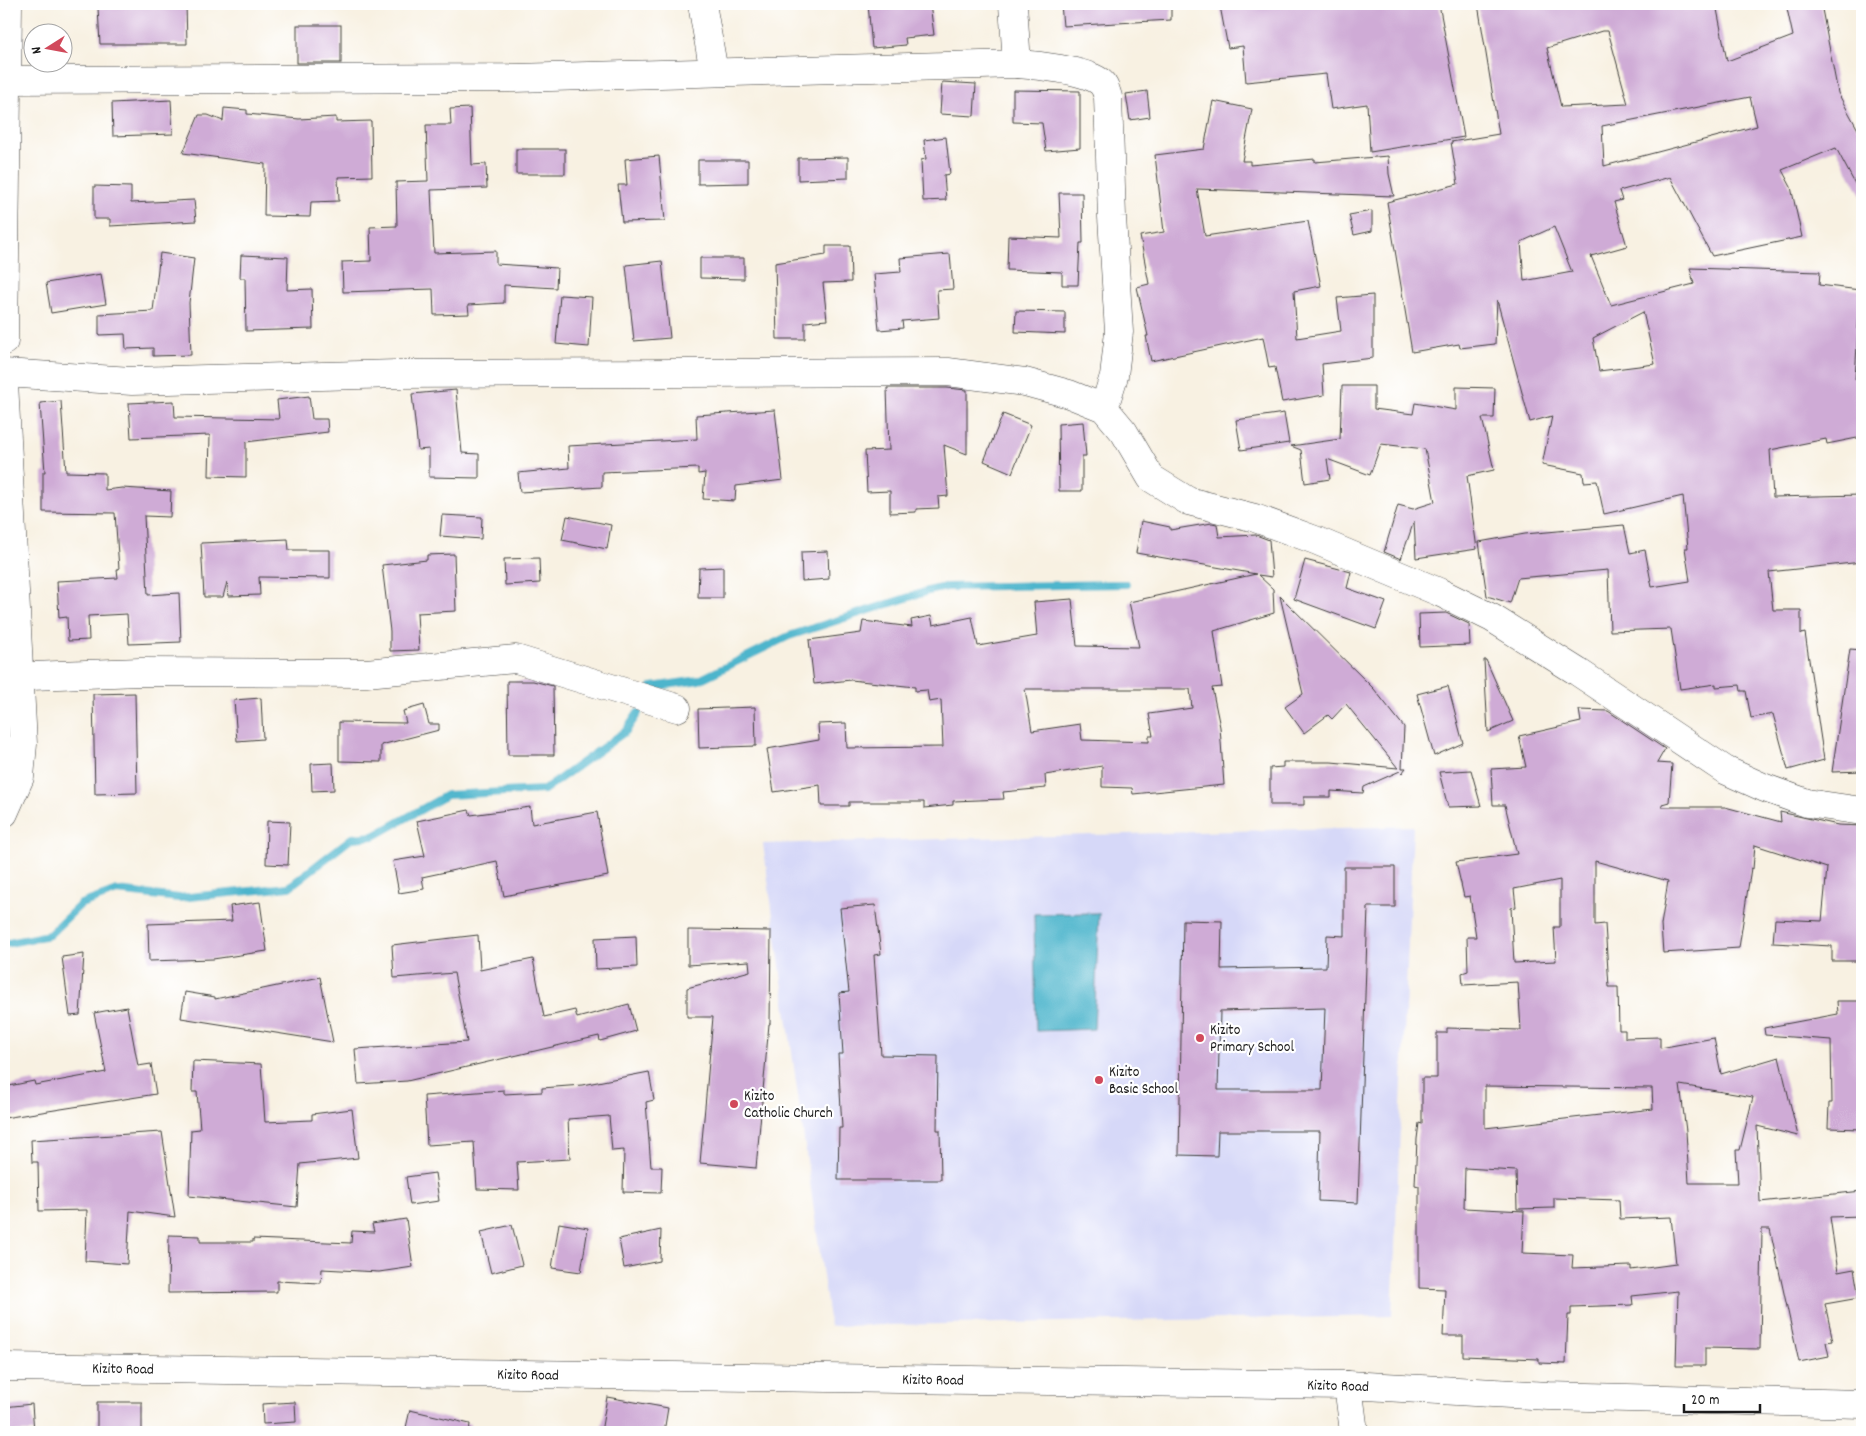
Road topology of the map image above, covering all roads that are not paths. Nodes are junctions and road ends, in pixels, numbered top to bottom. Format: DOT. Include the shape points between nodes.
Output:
graph roads {
  1 [pos="8,4"];
  2 [pos="702,4"];
  3 [pos="1012,4"];
  4 [pos="1017,64"];
  5 [pos="714,72"];
  6 [pos="6,80"];
  7 [pos="4,341"];
  8 [pos="4,373"];
  9 [pos="4,382"];
  10 [pos="1104,408"];
  11 [pos="12,677"];
  12 [pos="677,708"];
  13 [pos="1862,811"];
  14 [pos="4,814"];
  15 [pos="4,1366"];
  16 [pos="1348,1385"];
  17 [pos="1862,1404"];
  18 [pos="1354,1432"];
  1 -- 6 [label="street"];
  2 -- 5 [label="street"];
  3 -- 4 [label="street"];
  4 -- 5 [label="street"];
  4 -- 10 [label="street" via="1047,65 1098,80 1106,88 1119,332 1114,376"];
  5 -- 6 [label="street" via="515,78"];
  6 -- 7 [label="street"];
  8 -- 10 [label="street" via="132,381 397,374 948,372 1025,382"];
  9 -- 11 [label="street"];
  10 -- 13 [label="street" via="1124,432 1151,478 1188,501 1272,524 1439,592 1500,623 1724,770 1807,803"];
  11 -- 12 [label="street" via="140,672 366,672 516,659"];
  11 -- 14 [label="street" via="23,744 20,777"];
  15 -- 16 [label="street, Kizito Road"];
  16 -- 17 [label="street, Kizito Road" via="1548,1396"];
  16 -- 18 [label="street"];
}
